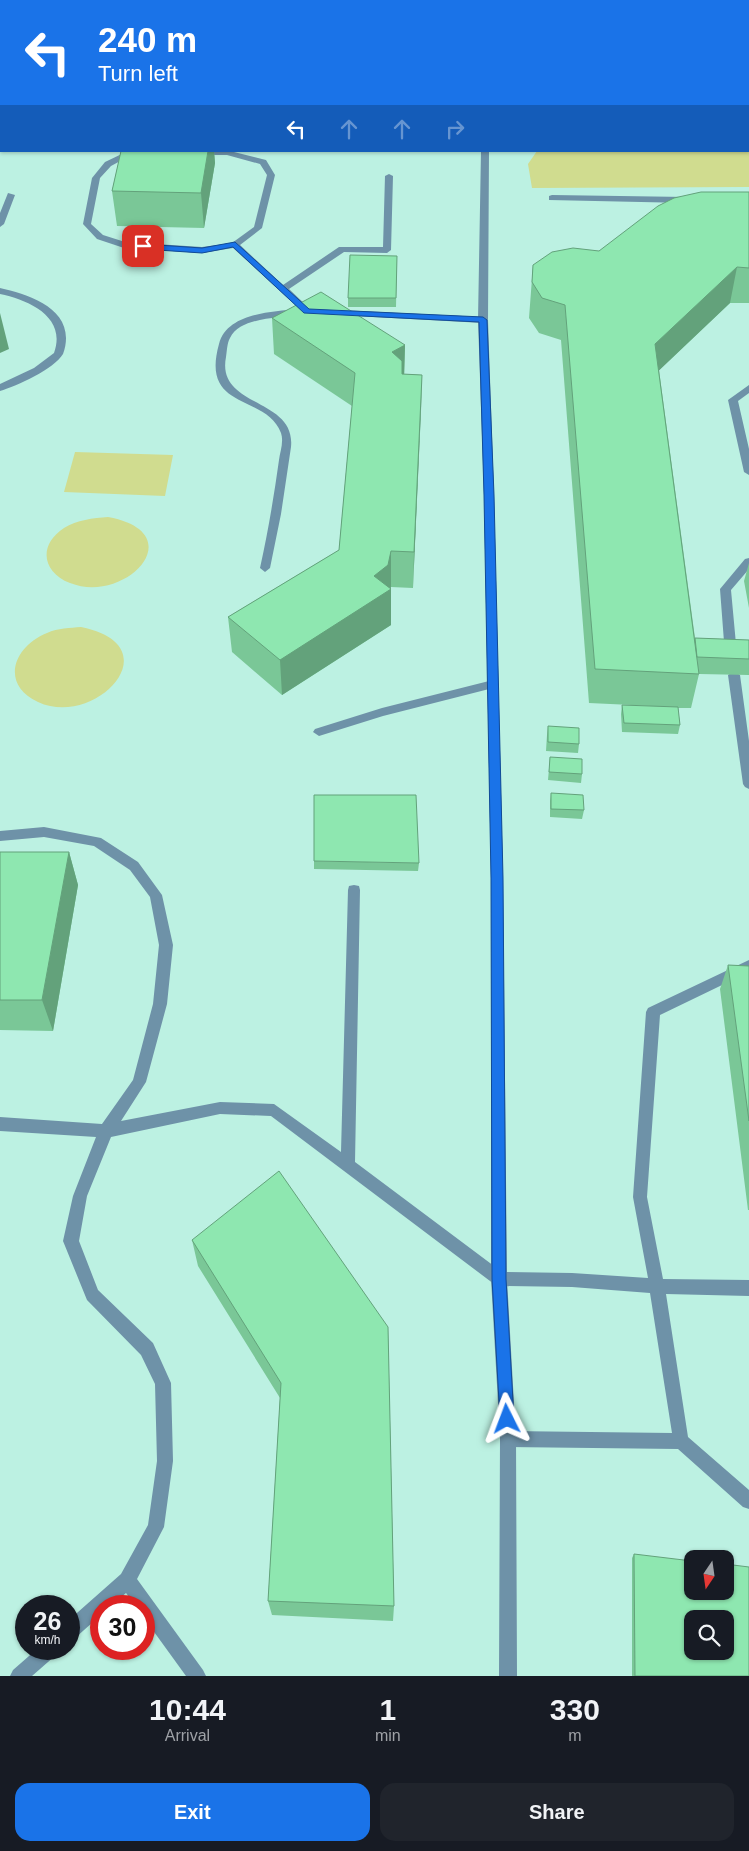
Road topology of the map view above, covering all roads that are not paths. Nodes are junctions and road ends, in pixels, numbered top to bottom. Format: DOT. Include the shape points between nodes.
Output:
graph roads {
  1 [pos="142,152"];
  2 [pos="485,152"];
  3 [pos="190,153"];
  4 [pos="389,176"];
  5 [pos="10,194"];
  6 [pos="552,198"];
  7 [pos="700,200"];
  8 [pos="0,224"];
  9 [pos="235,245"];
  10 [pos="283,289"];
  11 [pos="0,291"];
  12 [pos="307,311"];
  13 [pos="483,320"];
  14 [pos="0,388"];
  15 [pos="749,388"];
  16 [pos="749,472"];
  17 [pos="749,562"];
  18 [pos="265,568"];
  19 [pos="732,656"];
  20 [pos="734,675"];
  21 [pos="493,684"];
  22 [pos="319,732"];
  23 [pos="749,784"];
  24 [pos="0,836"];
  25 [pos="354,890"];
  26 [pos="749,966"];
  27 [pos="0,1124"];
  28 [pos="106,1131"];
  29 [pos="348,1165"];
  30 [pos="499,1279"];
  31 [pos="656,1286"];
  32 [pos="749,1288"];
  33 [pos="508,1438"];
  34 [pos="681,1441"];
  35 [pos="749,1501"];
  36 [pos="127,1580"];
  37 [pos="80,1622"];
  38 [pos="37,1660"];
  39 [pos="19,1676"];
  40 [pos="197,1676"];
  41 [pos="508,1676"];
  1 -- 9 [label="street" via="133,152 108,164 96,178 87,224 100,237 124,245 202,250"];
  2 -- 13 [label="street"];
  3 -- 9 [label="street" via="227,153 263,162 270,175 258,228"];
  4 -- 10 [label="street" via="388,250 342,249"];
  5 -- 8 [label="street"];
  6 -- 7 [label="street"];
  9 -- 10 [label="street"];
  10 -- 12 [label="street"];
  11 -- 14 [label="street" via="34,302 53,316 63,333 59,353 42,367"];
  12 -- 13 [label="street"];
  12 -- 18 [label="street" via="267,315 244,322 227,335 218,361 222,379 237,396 276,418 287,436 280,496"];
  13 -- 21 [label="street"];
  15 -- 16 [label="street" via="733,400"];
  17 -- 19 [label="street" via="725,589"];
  20 -- 23 [label="street"];
  21 -- 22 [label="street" via="382,712"];
  21 -- 30 [label="street"];
  24 -- 28 [label="street" via="44,832 96,842 134,866 156,895 166,945 160,1004 139,1082"];
  25 -- 29 [label="street"];
  26 -- 31 [label="street" via="653,1012 640,1197"];
  27 -- 28 [label="street"];
  28 -- 29 [label="street" via="220,1108 274,1110"];
  28 -- 36 [label="street" via="80,1196 71,1240 92,1295 147,1349 163,1383 165,1461 156,1527"];
  29 -- 30 [label="street"];
  30 -- 31 [label="street"];
  30 -- 33 [label="street"];
  31 -- 32 [label="street"];
  31 -- 34 [label="street"];
  33 -- 34 [label="street"];
  33 -- 41 [label="street"];
  34 -- 35 [label="street"];
  36 -- 37 [label="street"];
  36 -- 40 [label="street"];
  38 -- 39 [label="street"];
}
